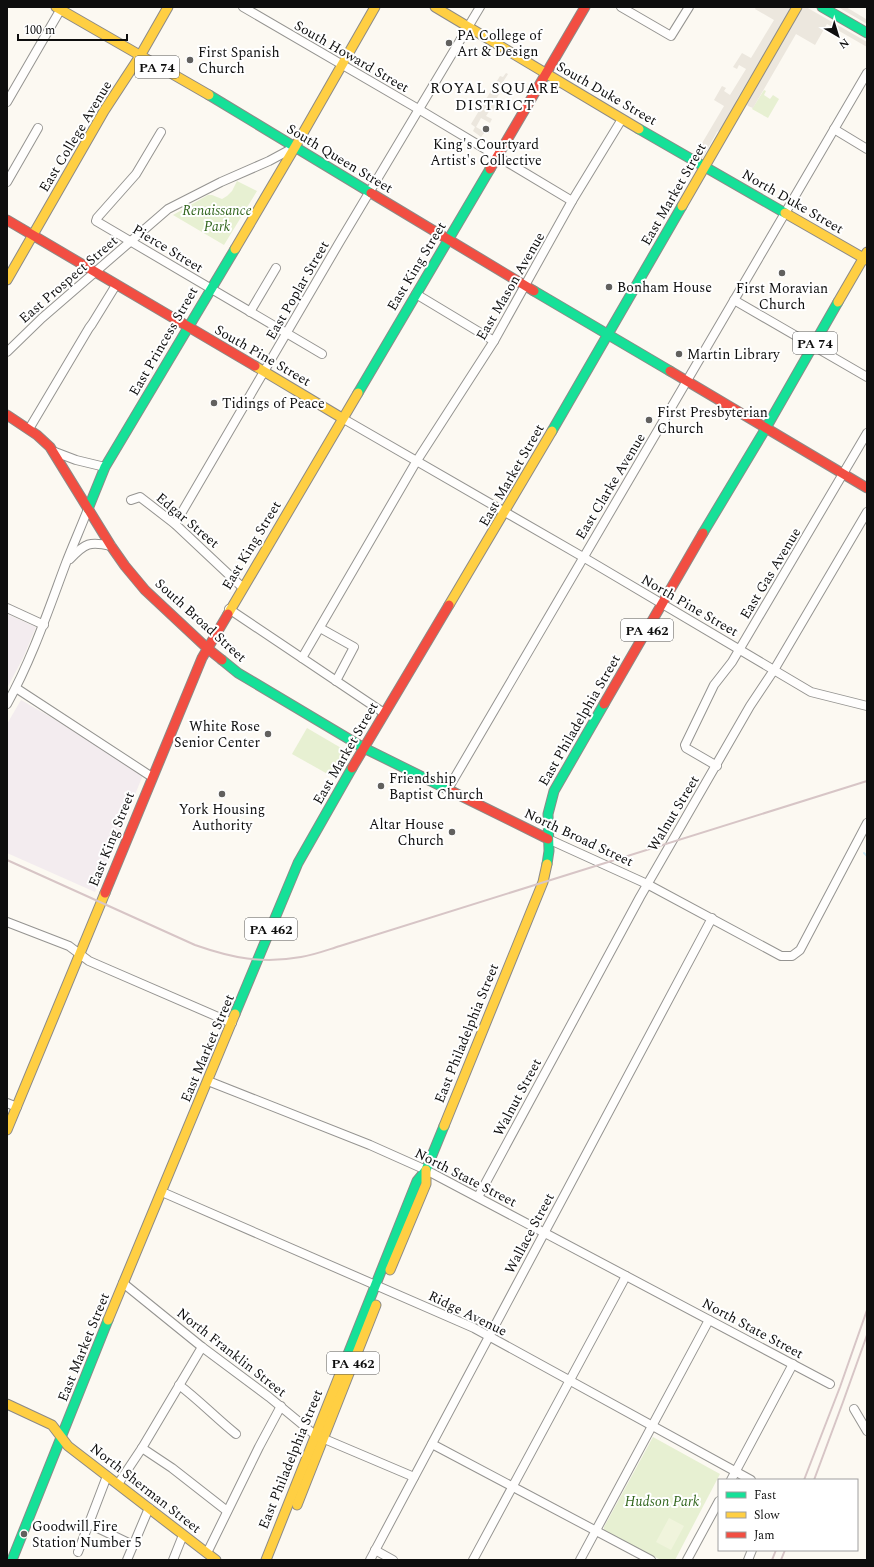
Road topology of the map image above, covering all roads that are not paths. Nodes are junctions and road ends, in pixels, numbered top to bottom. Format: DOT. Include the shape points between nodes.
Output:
graph roads {
  1 [pos="168,7"];
  2 [pos="243,7"];
  3 [pos="375,7"];
  4 [pos="435,7"];
  5 [pos="480,7"];
  6 [pos="585,7"];
  7 [pos="621,7"];
  8 [pos="689,7"];
  9 [pos="797,7"];
  10 [pos="822,7"];
  11 [pos="60,8"];
  12 [pos="469,26"];
  13 [pos="867,33"];
  14 [pos="140,56"];
  15 [pos="341,65"];
  16 [pos="867,72"];
  17 [pos="546,74"];
  18 [pos="7,102"];
  19 [pos="420,110"];
  20 [pos="622,119"];
  21 [pos="38,128"];
  22 [pos="834,129"];
  23 [pos="161,132"];
  24 [pos="295,147"];
  25 [pos="867,148"];
  26 [pos="497,157"];
  27 [pos="705,166"];
  28 [pos="7,182"];
  29 [pos="370,193"];
  30 [pos="572,201"];
  31 [pos="785,213"];
  32 [pos="7,220"];
  33 [pos="33,235"];
  34 [pos="448,240"];
  35 [pos="130,241"];
  36 [pos="866,256"];
  37 [pos="276,268"];
  38 [pos="96,273"];
  39 [pos="7,280"];
  40 [pos="116,285"];
  41 [pos="526,286"];
  42 [pos="210,289"];
  43 [pos="416,294"];
  44 [pos="734,300"];
  45 [pos="250,312"];
  46 [pos="187,327"];
  47 [pos="286,333"];
  48 [pos="608,335"];
  49 [pos="494,342"];
  50 [pos="813,345"];
  51 [pos="7,352"];
  52 [pos="322,354"];
  53 [pos="264,372"];
  54 [pos="867,376"];
  55 [pos="687,381"];
  56 [pos="7,415"];
  57 [pos="342,418"];
  58 [pos="766,428"];
  59 [pos="29,429"];
  60 [pos="867,433"];
  61 [pos="55,452"];
  62 [pos="416,462"];
  63 [pos="105,467"];
  64 [pos="843,474"];
  65 [pos="867,488"];
  66 [pos="131,500"];
  67 [pos="88,509"];
  68 [pos="867,512"];
  69 [pos="505,513"];
  70 [pos="174,524"];
  71 [pos="111,546"];
  72 [pos="583,557"];
  73 [pos="66,562"];
  74 [pos="242,587"];
  75 [pos="662,604"];
  76 [pos="7,608"];
  77 [pos="229,610"];
  78 [pos="44,625"];
  79 [pos="320,628"];
  80 [pos="207,648"];
  81 [pos="739,650"];
  82 [pos="302,658"];
  83 [pos="774,670"];
  84 [pos="336,681"];
  85 [pos="16,688"];
  86 [pos="7,704"];
  87 [pos="867,706"];
  88 [pos="384,713"];
  89 [pos="364,748"];
  90 [pos="717,766"];
  91 [pos="152,776"];
  92 [pos="448,789"];
  93 [pos="867,824"];
  94 [pos="548,839"];
  95 [pos="647,884"];
  96 [pos="712,918"];
  97 [pos="7,922"];
  98 [pos="79,954"];
  99 [pos="232,1023"];
  100 [pos="208,1081"];
  101 [pos="7,1103"];
  102 [pos="17,1107"];
  103 [pos="7,1130"];
  104 [pos="426,1170"];
  105 [pos="162,1192"];
  106 [pos="478,1197"];
  107 [pos="544,1232"];
  108 [pos="626,1276"];
  109 [pos="124,1283"];
  110 [pos="379,1286"];
  111 [pos="709,1320"];
  112 [pos="489,1336"];
  113 [pos="202,1347"];
  114 [pos="793,1364"];
  115 [pos="570,1380"];
  116 [pos="830,1384"];
  117 [pos="179,1385"];
  118 [pos="7,1404"];
  119 [pos="281,1406"];
  120 [pos="854,1409"];
  121 [pos="652,1426"];
  122 [pos="867,1431"];
  123 [pos="236,1434"];
  124 [pos="61,1437"];
  125 [pos="319,1437"];
  126 [pos="432,1444"];
  127 [pos="142,1448"];
  128 [pos="735,1471"];
  129 [pos="107,1476"];
  130 [pos="414,1477"];
  131 [pos="731,1479"];
  132 [pos="749,1479"];
  133 [pos="118,1484"];
  134 [pos="512,1487"];
  135 [pos="718,1503"];
  136 [pos="149,1508"];
  137 [pos="227,1511"];
  138 [pos="89,1524"];
  139 [pos="596,1531"];
  140 [pos="183,1535"];
  141 [pos="133,1545"];
  142 [pos="375,1550"];
  143 [pos="78,1552"];
  144 [pos="208,1553"];
  145 [pos="12,1560"];
  146 [pos="127,1560"];
  147 [pos="173,1560"];
  148 [pos="216,1560"];
  149 [pos="266,1560"];
  150 [pos="275,1560"];
  151 [pos="370,1560"];
  152 [pos="393,1560"];
  153 [pos="473,1560"];
  154 [pos="580,1560"];
  155 [pos="651,1560"];
  156 [pos="688,1560"];
  1 -- 14 [label="main road, East College Avenue"];
  2 -- 15 [label="street, South Howard Street"];
  3 -- 15 [label="main road, East Princess Street"];
  4 -- 12 [label="main road, South Duke Street"];
  5 -- 12 [label="street, East Poplar Street"];
  6 -- 17 [label="main road, East King Street"];
  7 -- 8 [label="street" via="671,36"];
  9 -- 27 [label="main road, East Market Street"];
  10 -- 13 [label="main road"];
  11 -- 14 [label="main road, South Queen Street / PA 74"];
  11 -- 18 [label="street"];
  12 -- 17 [label="main road, South Duke Street"];
  12 -- 19 [label="street, East Poplar Street"];
  14 -- 24 [label="main road, South Queen Street / PA 74"];
  14 -- 33 [label="main road, East College Avenue" via="107,107"];
  15 -- 19 [label="street, South Howard Street"];
  15 -- 24 [label="main road, East Princess Street"];
  16 -- 22 [label="street, East Clarke Avenue"];
  17 -- 20 [label="main road, South Duke Street"];
  17 -- 26 [label="main road, East King Street"];
  19 -- 26 [label="street, South Howard Street"];
  19 -- 29 [label="street, East Poplar Street"];
  20 -- 27 [label="main road, South Duke Street"];
  20 -- 30 [label="street, East Mason Avenue"];
  21 -- 28 [label="street"];
  22 -- 25 [label="street"];
  22 -- 31 [label="street, East Clarke Avenue"];
  23 -- 35 [label="street, Pierce Street" via="136,174 96,221"];
  24 -- 29 [label="main road, South Queen Street / PA 74"];
  24 -- 35 [label="street, East Prospect Street" via="168,209"];
  24 -- 42 [label="main road, East Princess Street"];
  26 -- 30 [label="street, South Howard Street"];
  26 -- 34 [label="main road, East King Street"];
  27 -- 31 [label="main road, North Duke Street"];
  27 -- 48 [label="main road, East Market Street"];
  29 -- 34 [label="main road, South Queen Street / PA 74"];
  29 -- 47 [label="street, East Poplar Street"];
  30 -- 41 [label="street, East Mason Avenue"];
  31 -- 36 [label="main road, North Duke Street"];
  31 -- 44 [label="street, East Clarke Avenue"];
  32 -- 33 [label="main road, South Pine Street"];
  33 -- 38 [label="main road, South Pine Street"];
  33 -- 39 [label="main road, East College Avenue"];
  34 -- 41 [label="main road, South Queen Street / PA 74"];
  34 -- 43 [label="main road, East King Street"];
  35 -- 38 [label="street, East Prospect Street"];
  35 -- 42 [label="street, Pierce Street"];
  36 -- 50 [label="main road, East Philadelphia Street / PA 74"];
  37 -- 45 [label="street"];
  38 -- 40 [label="main road, South Pine Street"];
  38 -- 51 [label="street, East Prospect Street" via="42,318"];
  40 -- 46 [label="main road, South Pine Street"];
  40 -- 59 [label="street"];
  41 -- 48 [label="main road, South Queen Street / PA 74"];
  41 -- 49 [label="street, East Mason Avenue"];
  42 -- 45 [label="street, Pierce Street"];
  42 -- 46 [label="main road, East Princess Street"];
  43 -- 49 [label="street"];
  43 -- 57 [label="main road, East King Street"];
  44 -- 50 [label="street"];
  44 -- 55 [label="street, East Clarke Avenue"];
  45 -- 47 [label="street, Pierce Street"];
  46 -- 53 [label="main road, South Pine Street"];
  46 -- 63 [label="main road, East Princess Street"];
  47 -- 52 [label="street, Pierce Street"];
  47 -- 53 [label="street, East Poplar Street"];
  48 -- 55 [label="main road, PA 74"];
  48 -- 69 [label="main road, East Market Street / PA 462"];
  49 -- 62 [label="street, East Mason Avenue"];
  50 -- 54 [label="street"];
  50 -- 58 [label="main road, East Philadelphia Street / PA 74"];
  53 -- 57 [label="main road, South Pine Street"];
  53 -- 70 [label="street, East Poplar Street"];
  55 -- 58 [label="main road, PA 74"];
  55 -- 72 [label="street, East Clarke Avenue"];
  56 -- 59 [label="main road"];
  57 -- 62 [label="street, South Pine Street"];
  57 -- 74 [label="main road, East King Street"];
  58 -- 64 [label="main road"];
  58 -- 75 [label="main road, East Philadelphia Street / PA 462"];
  59 -- 61 [label="main road" via="40,436"];
  60 -- 64 [label="street, East Gas Avenue"];
  61 -- 63 [label="street"];
  61 -- 67 [label="main road"];
  62 -- 69 [label="street, South Pine Street"];
  62 -- 79 [label="street, East Mason Avenue"];
  63 -- 67 [label="main road, East Princess Street"];
  64 -- 65 [label="main road"];
  64 -- 81 [label="street, East Gas Avenue"];
  66 -- 70 [label="street, Edgar Street" via="140,498"];
  67 -- 71 [label="main road, South Broad Street"];
  67 -- 73 [label="street, East Princess Street"];
  68 -- 83 [label="street, Walnut Street"];
  69 -- 72 [label="street, North Pine Street"];
  69 -- 88 [label="main road, East Market Street / PA 462"];
  70 -- 74 [label="street, Edgar Street"];
  71 -- 73 [label="street" via="86,544"];
  71 -- 80 [label="main road, South Broad Street" via="145,590"];
  72 -- 75 [label="street, North Pine Street"];
  72 -- 92 [label="street, East Clarke Avenue"];
  73 -- 78 [label="street, East Princess Street"];
  74 -- 77 [label="main road, East King Street"];
  75 -- 81 [label="street, North Pine Street"];
  75 -- 94 [label="main road, East Philadelphia Street / PA 462" via="554,791 549,803"];
  76 -- 78 [label="street"];
  77 -- 80 [label="main road, East King Street"];
  77 -- 82 [label="street"];
  78 -- 85 [label="street, East Princess Street"];
  79 -- 82 [label="street, East Mason Avenue"];
  79 -- 84 [label="street" via="354,647"];
  80 -- 89 [label="main road, South Broad Street" via="238,673"];
  80 -- 91 [label="main road, East King Street"];
  81 -- 83 [label="street, North Pine Street"];
  81 -- 90 [label="street, East Gas Avenue" via="714,685 685,747"];
  82 -- 84 [label="street"];
  83 -- 87 [label="street, North Pine Street" via="811,692"];
  83 -- 90 [label="street, Walnut Street" via="750,706"];
  84 -- 88 [label="street"];
  85 -- 86 [label="street, East Princess Street"];
  85 -- 91 [label="street"];
  88 -- 89 [label="main road, East Market Street / PA 462"];
  89 -- 92 [label="main road, North Broad Street"];
  89 -- 99 [label="main road, East Market Street / PA 462" via="298,864"];
  90 -- 95 [label="street, Walnut Street"];
  91 -- 98 [label="main road, East King Street"];
  92 -- 94 [label="main road, North Broad Street"];
  93 -- 96 [label="street, North Broad Street" via="800,950 792,956 781,956"];
  94 -- 95 [label="street, North Broad Street"];
  94 -- 104 [label="main road, East Philadelphia Street / PA 462" via="549,852 543,882"];
  95 -- 96 [label="street, North Broad Street"];
  95 -- 106 [label="street, Walnut Street"];
  96 -- 107 [label="street, Wallace Street"];
  97 -- 98 [label="street" via="69,946"];
  98 -- 99 [label="street" via="89,961"];
  98 -- 102 [label="main road, East King Street"];
  99 -- 100 [label="main road, East Market Street / PA 462"];
  100 -- 104 [label="street, North State Street"];
  100 -- 105 [label="main road, East Market Street / PA 462"];
  101 -- 102 [label="street"];
  102 -- 103 [label="main road, East King Street"];
  104 -- 106 [label="street, North State Street"];
  104 -- 110 [label="main road, East Philadelphia Street / PA 462" via="417,1181"];
  105 -- 109 [label="main road, East Market Street / PA 462"];
  105 -- 110 [label="street, Ridge Avenue"];
  106 -- 107 [label="street, North State Street"];
  107 -- 108 [label="street, North State Street"];
  107 -- 112 [label="street, Wallace Street"];
  108 -- 111 [label="street, North State Street"];
  108 -- 115 [label="street"];
  109 -- 113 [label="street, North Franklin Street"];
  109 -- 124 [label="main road, East Market Street / PA 462"];
  110 -- 112 [label="street, Ridge Avenue"];
  110 -- 125 [label="main road, East Philadelphia Street / PA 462"];
  111 -- 114 [label="street, North State Street"];
  111 -- 121 [label="street"];
  112 -- 115 [label="street, Ridge Avenue"];
  112 -- 126 [label="street, Wallace Street"];
  113 -- 117 [label="street"];
  113 -- 119 [label="street, North Franklin Street"];
  114 -- 116 [label="street, North State Street"];
  114 -- 128 [label="street"];
  115 -- 121 [label="street, Ridge Avenue"];
  115 -- 134 [label="street"];
  117 -- 123 [label="street"];
  117 -- 127 [label="street"];
  118 -- 124 [label="main road, North Sherman Street" via="52,1425"];
  119 -- 125 [label="street, North Franklin Street"];
  119 -- 137 [label="street"];
  120 -- 122 [label="street"];
  121 -- 128 [label="street, Ridge Avenue"];
  121 -- 139 [label="street"];
  124 -- 129 [label="main road, North Sherman Street" via="68,1446"];
  124 -- 145 [label="main road, East Market Street / PA 462"];
  125 -- 130 [label="street, North Franklin Street"];
  125 -- 149 [label="main road, East Philadelphia Street / PA 462"];
  125 -- 150 [label="main road, East Philadelphia Street / PA 462"];
  126 -- 130 [label="street, Wallace Street"];
  126 -- 134 [label="street"];
  127 -- 133 [label="street"];
  127 -- 137 [label="street"];
  128 -- 131 [label="street"];
  128 -- 132 [label="street, Ridge Avenue"];
  129 -- 133 [label="main road, North Sherman Street"];
  129 -- 138 [label="street"];
  130 -- 142 [label="street, Wallace Street"];
  133 -- 136 [label="main road, North Sherman Street"];
  134 -- 139 [label="street"];
  134 -- 153 [label="street"];
  135 -- 156 [label="street"];
  136 -- 140 [label="main road, North Sherman Street"];
  136 -- 141 [label="street"];
  137 -- 144 [label="street"];
  138 -- 141 [label="street"];
  138 -- 143 [label="street"];
  139 -- 154 [label="street"];
  139 -- 155 [label="street"];
  140 -- 144 [label="main road, North Sherman Street"];
  140 -- 147 [label="street"];
  141 -- 146 [label="street"];
  142 -- 151 [label="street, Wallace Street"];
  142 -- 152 [label="street"];
  144 -- 148 [label="main road, North Sherman Street"];
}
